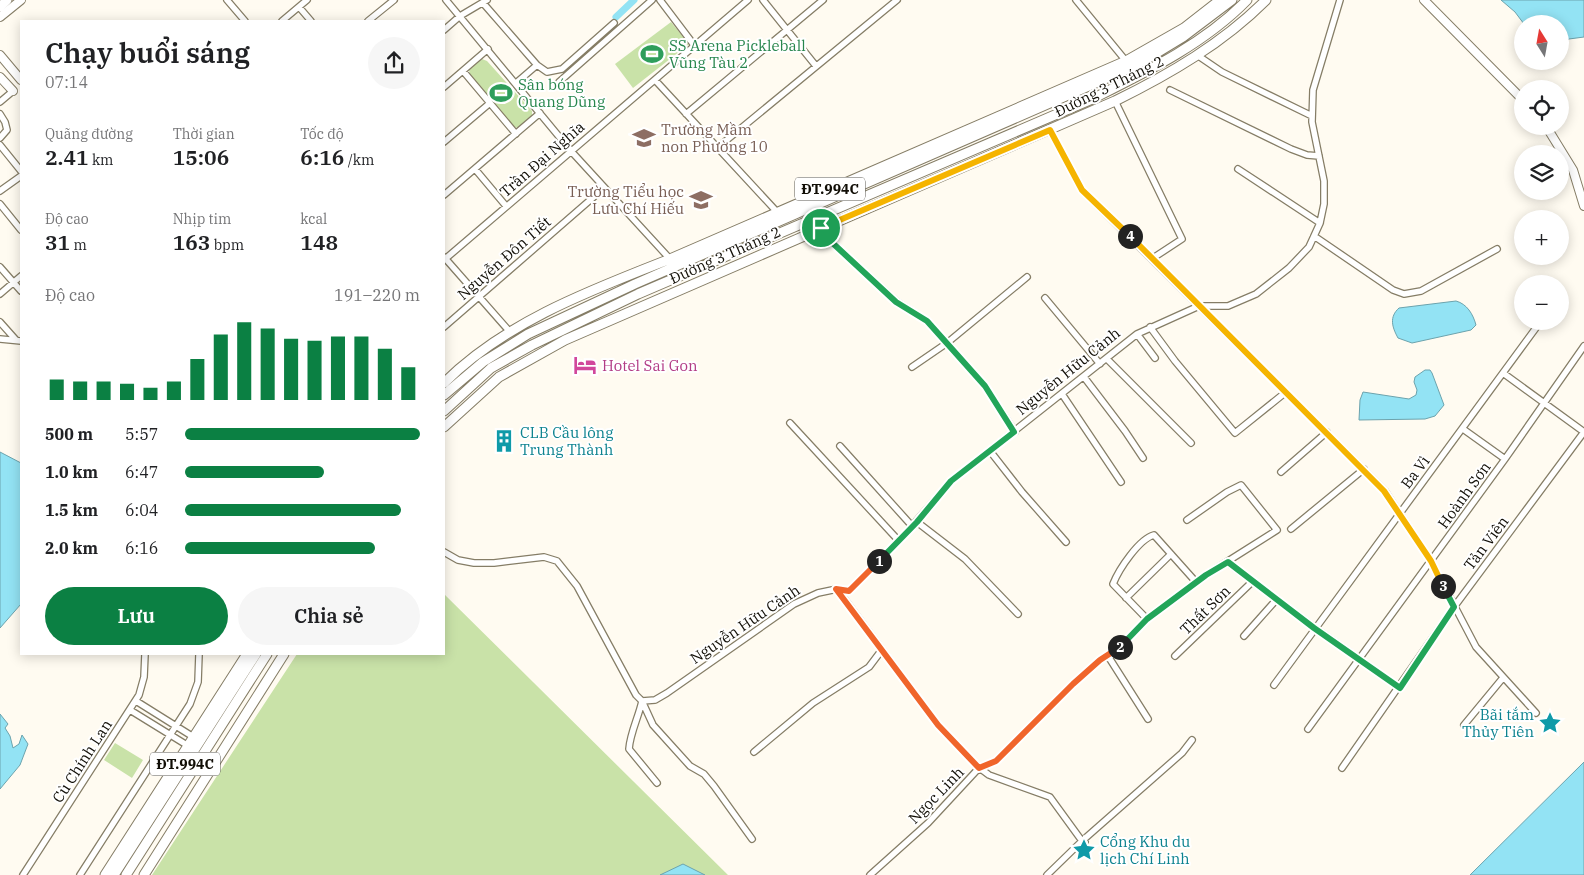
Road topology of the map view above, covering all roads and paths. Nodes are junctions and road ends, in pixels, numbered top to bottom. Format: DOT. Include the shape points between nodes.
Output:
graph roads {
  1 [pos="7,0"];
  2 [pos="20,0"];
  3 [pos="227,0"];
  4 [pos="307,0"];
  5 [pos="394,0"];
  6 [pos="446,0"];
  7 [pos="652,0"];
  8 [pos="660,0"];
  9 [pos="748,0"];
  10 [pos="763,0"];
  11 [pos="823,0"];
  12 [pos="897,0"];
  13 [pos="1076,0"];
  14 [pos="1220,0"];
  15 [pos="1232,0"];
  16 [pos="1247,0"];
  17 [pos="1266,0"];
  18 [pos="1340,0"];
  19 [pos="1424,0"];
  20 [pos="485,2"];
  21 [pos="0,7"];
  22 [pos="299,7"];
  23 [pos="460,16"];
  24 [pos="0,17"];
  25 [pos="244,20"];
  26 [pos="283,20"];
  27 [pos="310,20"];
  28 [pos="369,20"];
  29 [pos="614,23"];
  30 [pos="445,29"];
  31 [pos="787,30"];
  32 [pos="694,45"];
  33 [pos="488,49"];
  34 [pos="0,55"];
  35 [pos="1197,55"];
  36 [pos="1126,61"];
  37 [pos="537,65"];
  38 [pos="816,66"];
  39 [pos="463,71"];
  40 [pos="0,77"];
  41 [pos="20,79"];
  42 [pos="655,80"];
  43 [pos="559,82"];
  44 [pos="516,83"];
  45 [pos="445,86"];
  46 [pos="1170,90"];
  47 [pos="13,91"];
  48 [pos="1514,91"];
  49 [pos="1115,101"];
  50 [pos="0,102"];
  51 [pos="490,103"];
  52 [pos="540,113"];
  53 [pos="0,114"];
  54 [pos="686,114"];
  55 [pos="1312,116"];
  56 [pos="1050,130"];
  57 [pos="516,134"];
  58 [pos="1552,135"];
  59 [pos="0,138"];
  60 [pos="445,141"];
  61 [pos="0,145"];
  62 [pos="717,148"];
  63 [pos="571,150"];
  64 [pos="1319,156"];
  65 [pos="474,169"];
  66 [pos="1238,169"];
  67 [pos="20,170"];
  68 [pos="20,177"];
  69 [pos="604,188"];
  70 [pos="1582,188"];
  71 [pos="0,191"];
  72 [pos="445,194"];
  73 [pos="813,202"];
  74 [pos="0,204"];
  75 [pos="506,206"];
  76 [pos="1584,206"];
  77 [pos="780,216"];
  78 [pos="1320,223"];
  79 [pos="794,227"];
  80 [pos="821,228"];
  81 [pos="20,229"];
  82 [pos="1314,236"];
  83 [pos="799,238"];
  84 [pos="1498,249"];
  85 [pos="445,258"];
  86 [pos="1152,258"];
  87 [pos="445,260"];
  88 [pos="672,263"];
  89 [pos="0,267"];
  90 [pos="20,277"];
  91 [pos="1027,277"];
  92 [pos="14,282"];
  93 [pos="20,290"];
  94 [pos="0,294"];
  95 [pos="478,297"];
  96 [pos="1045,298"];
  97 [pos="1199,306"];
  98 [pos="0,322"];
  99 [pos="445,326"];
  100 [pos="1150,327"];
  101 [pos="1534,330"];
  102 [pos="510,332"];
  103 [pos="1137,334"];
  104 [pos="0,339"];
  105 [pos="18,340"];
  106 [pos="947,343"];
  107 [pos="1584,346"];
  108 [pos="1155,358"];
  109 [pos="1107,359"];
  110 [pos="1100,364"];
  111 [pos="912,367"];
  112 [pos="1503,373"];
  113 [pos="1084,377"];
  114 [pos="445,382"];
  115 [pos="475,382"];
  116 [pos="483,390"];
  117 [pos="1286,392"];
  118 [pos="445,394"];
  119 [pos="1062,394"];
  120 [pos="1545,403"];
  121 [pos="445,410"];
  122 [pos="790,423"];
  123 [pos="445,426"];
  124 [pos="1463,429"];
  125 [pos="1014,432"];
  126 [pos="1327,432"];
  127 [pos="1584,432"];
  128 [pos="1191,443"];
  129 [pos="840,446"];
  130 [pos="990,451"];
  131 [pos="1143,458"];
  132 [pos="1505,459"];
  133 [pos="1364,469"];
  134 [pos="1281,472"];
  135 [pos="1121,482"];
  136 [pos="1400,513"];
  137 [pos="1187,520"];
  138 [pos="917,522"];
  139 [pos="912,526"];
  140 [pos="1291,529"];
  141 [pos="899,541"];
  142 [pos="1066,542"];
  143 [pos="445,553"];
  144 [pos="1170,554"];
  145 [pos="1431,561"];
  146 [pos="1228,562"];
  147 [pos="1196,582"];
  148 [pos="1252,582"];
  149 [pos="836,589"];
  150 [pos="1126,598"];
  151 [pos="1276,599"];
  152 [pos="1454,607"];
  153 [pos="1018,614"];
  154 [pos="1147,619"];
  155 [pos="1314,628"];
  156 [pos="1244,636"];
  157 [pos="880,651"];
  158 [pos="145,655"];
  159 [pos="199,655"];
  160 [pos="246,655"];
  161 [pos="255,655"];
  162 [pos="266,655"];
  163 [pos="283,655"];
  164 [pos="1108,656"];
  165 [pos="1175,656"];
  166 [pos="1359,659"];
  167 [pos="1502,679"];
  168 [pos="1274,686"];
  169 [pos="1400,688"];
  170 [pos="136,701"];
  171 [pos="642,701"];
  172 [pos="130,710"];
  173 [pos="1536,713"];
  174 [pos="1148,719"];
  175 [pos="1464,725"];
  176 [pos="175,727"];
  177 [pos="1308,729"];
  178 [pos="170,735"];
  179 [pos="197,739"];
  180 [pos="1192,740"];
  181 [pos="191,748"];
  182 [pos="754,752"];
  183 [pos="979,768"];
  184 [pos="1342,768"];
  185 [pos="657,783"];
  186 [pos="752,839"];
  187 [pos="1084,841"];
  188 [pos="23,875"];
  189 [pos="80,875"];
  190 [pos="105,875"];
  191 [pos="114,875"];
  192 [pos="126,875"];
  193 [pos="144,875"];
  194 [pos="870,875"];
  195 [pos="1047,875"];
  1 -- 21 [label="main road"];
  2 -- 24 [label="street"];
  3 -- 25 [label="street"];
  4 -- 22 [label="street"];
  5 -- 28 [label="street"];
  6 -- 23 [label="street"];
  7 -- 43 [label="street"];
  8 -- 32 [label="street"];
  9 -- 32 [label="street, Trần Đại Nghĩa"];
  10 -- 31 [label="street"];
  11 -- 31 [label="street"];
  12 -- 38 [label="street"];
  13 -- 36 [label="street"];
  14 -- 36 [label="main road, Đường 3 Tháng 2 / ĐT.994C" via="1184,28"];
  15 -- 73 [label="main road, Đường 3 Tháng 2 / ĐT.994C" via="1183,37 1137,65"];
  16 -- 79 [label="main road, Đường 3 Tháng 2 / ĐT.994C" via="1188,47 1140,75"];
  17 -- 35 [label="main road, Đường 3 Tháng 2 / ĐT.994C"];
  18 -- 55 [label="street, Nguyễn Hữu Cảnh" via="1313,90"];
  19 -- 48 [label="street"];
  20 -- 23 [label="street"];
  20 -- 37 [label="street"];
  22 -- 26 [label="street"];
  22 -- 27 [label="street"];
  23 -- 30 [label="street"];
  23 -- 33 [label="street"];
  29 -- 37 [label="street" via="562,69 547,72"];
  31 -- 38 [label="street"];
  31 -- 54 [label="street"];
  32 -- 42 [label="street, Trần Đại Nghĩa"];
  33 -- 39 [label="street"];
  33 -- 44 [label="street"];
  34 -- 41 [label="street"];
  35 -- 49 [label="main road, Đường 3 Tháng 2 / ĐT.994C"];
  35 -- 55 [label="street" via="1222,72"];
  36 -- 73 [label="main road, Đường 3 Tháng 2 / ĐT.994C"];
  37 -- 44 [label="street"];
  38 -- 62 [label="street"];
  39 -- 45 [label="street"];
  39 -- 51 [label="street"];
  40 -- 47 [label="street"];
  42 -- 54 [label="street"];
  42 -- 63 [label="street, Trần Đại Nghĩa"];
  44 -- 52 [label="street"];
  46 -- 64 [label="street" via="1291,149"];
  47 -- 50 [label="street"];
  49 -- 56 [label="main road, Đường 3 Tháng 2 / ĐT.994C"];
  49 -- 86 [label="street" via="1182,239"];
  51 -- 57 [label="street"];
  51 -- 60 [label="street"];
  52 -- 57 [label="street"];
  52 -- 63 [label="street"];
  53 -- 59 [label="street" via="6,130"];
  54 -- 62 [label="street"];
  55 -- 64 [label="street, Nguyễn Hữu Cảnh"];
  56 -- 80 [label="main road, Đường 3 Tháng 2 / ĐT.994C"];
  56 -- 86 [label="street" via="1082,190"];
  57 -- 65 [label="street"];
  58 -- 70 [label="street"];
  61 -- 67 [label="street"];
  62 -- 77 [label="street"];
  63 -- 69 [label="street"];
  63 -- 75 [label="street, Trần Đại Nghĩa"];
  64 -- 78 [label="street, Nguyễn Hữu Cảnh" via="1324,181"];
  65 -- 72 [label="street"];
  65 -- 75 [label="street"];
  66 -- 78 [label="street"];
  68 -- 71 [label="street"];
  69 -- 88 [label="street"];
  69 -- 95 [label="street, Nguyễn Đôn Tiết"];
  70 -- 76 [label="street"];
  73 -- 77 [label="main road, Đường 3 Tháng 2 / ĐT.994C"];
  74 -- 81 [label="street"];
  75 -- 85 [label="street, Trần Đại Nghĩa"];
  77 -- 88 [label="main road, Đường 3 Tháng 2 / ĐT.994C"];
  78 -- 82 [label="street, Nguyễn Hữu Cảnh"];
  79 -- 83 [label="main road"];
  79 -- 115 [label="main road, Đường 3 Tháng 2 / ĐT.994C" via="532,344 491,368"];
  80 -- 83 [label="main road, Đường 3 Tháng 2 / ĐT.994C"];
  80 -- 106 [label="street" via="825,236 896,302 927,321"];
  82 -- 84 [label="street" via="1393,290 1404,294 1421,291"];
  82 -- 97 [label="street, Nguyễn Hữu Cảnh" via="1289,268 1256,294 1228,306"];
  83 -- 116 [label="main road, Đường 3 Tháng 2 / ĐT.994C" via="565,340 513,368"];
  86 -- 97 [label="street"];
  87 -- 95 [label="street"];
  88 -- 102 [label="main road, Đường 3 Tháng 2 / ĐT.994C" via="606,284"];
  88 -- 118 [label="main road, Đường 3 Tháng 2 / ĐT.994C" via="528,334 483,362"];
  89 -- 92 [label="street"];
  90 -- 92 [label="street"];
  91 -- 106 [label="street"];
  92 -- 93 [label="street"];
  92 -- 94 [label="street"];
  95 -- 99 [label="street, Nguyễn Đôn Tiết"];
  95 -- 102 [label="street"];
  96 -- 110 [label="street"];
  97 -- 100 [label="street, Nguyễn Hữu Cảnh"];
  97 -- 117 [label="street"];
  98 -- 105 [label="street"];
  100 -- 103 [label="street, Nguyễn Hữu Cảnh"];
  100 -- 117 [label="street" via="1235,434"];
  101 -- 112 [label="street, Ba Vì"];
  102 -- 114 [label="main road, Đường 3 Tháng 2 / ĐT.994C"];
  103 -- 108 [label="street"];
  103 -- 109 [label="street, Nguyễn Hữu Cảnh"];
  104 -- 105 [label="street"];
  106 -- 111 [label="street"];
  106 -- 125 [label="street" via="985,386"];
  107 -- 120 [label="street, Hoành Sơn"];
  109 -- 110 [label="street, Nguyễn Hữu Cảnh"];
  109 -- 128 [label="street"];
  110 -- 113 [label="street, Nguyễn Hữu Cảnh"];
  112 -- 120 [label="street"];
  112 -- 124 [label="street, Ba Vì"];
  113 -- 119 [label="street, Nguyễn Hữu Cảnh"];
  113 -- 131 [label="street"];
  115 -- 116 [label="main road"];
  115 -- 121 [label="main road, Đường 3 Tháng 2 / ĐT.994C"];
  116 -- 123 [label="main road, Đường 3 Tháng 2 / ĐT.994C"];
  117 -- 126 [label="street"];
  119 -- 125 [label="street, Nguyễn Hữu Cảnh"];
  119 -- 135 [label="street"];
  120 -- 127 [label="street"];
  120 -- 132 [label="street, Hoành Sơn"];
  122 -- 141 [label="street"];
  124 -- 132 [label="street"];
  124 -- 136 [label="street, Ba Vì"];
  125 -- 130 [label="street, Nguyễn Hữu Cảnh"];
  126 -- 133 [label="street"];
  126 -- 134 [label="street"];
  127 -- 152 [label="street, Tản Viên"];
  129 -- 139 [label="street"];
  130 -- 138 [label="street, Nguyễn Hữu Cảnh" via="951,481"];
  130 -- 142 [label="street"];
  132 -- 145 [label="street, Hoành Sơn"];
  133 -- 136 [label="street"];
  133 -- 140 [label="street"];
  136 -- 145 [label="street"];
  136 -- 155 [label="street, Ba Vì"];
  137 -- 146 [label="street, Ngọc Linh" via="1241,485 1276,530"];
  138 -- 139 [label="street, Nguyễn Hữu Cảnh"];
  138 -- 153 [label="street" via="965,559"];
  139 -- 141 [label="street, Nguyễn Hữu Cảnh"];
  141 -- 149 [label="street, Nguyễn Hữu Cảnh" via="849,591"];
  143 -- 171 [label="street" via="458,560 474,563 544,557 557,561 577,586"];
  144 -- 147 [label="street"];
  144 -- 150 [label="street"];
  144 -- 150 [label="street" via="1154,535 1146,538 1117,574 1113,584"];
  145 -- 152 [label="street"];
  145 -- 166 [label="street, Hoành Sơn"];
  146 -- 147 [label="street, Ngọc Linh"];
  146 -- 148 [label="street"];
  147 -- 154 [label="street, Ngọc Linh"];
  148 -- 151 [label="street"];
  148 -- 165 [label="street, Thất Sơn"];
  149 -- 157 [label="street"];
  149 -- 171 [label="street, Nguyễn Hữu Cảnh" via="794,604 667,694 656,700"];
  150 -- 154 [label="street"];
  151 -- 155 [label="street"];
  151 -- 156 [label="street"];
  152 -- 167 [label="street" via="1476,647"];
  152 -- 169 [label="street, Tản Viên"];
  154 -- 164 [label="street, Ngọc Linh"];
  155 -- 166 [label="street"];
  155 -- 168 [label="street, Ba Vì"];
  157 -- 182 [label="street" via="869,667 813,703"];
  157 -- 183 [label="street" via="938,725"];
  158 -- 170 [label="street, Cù Chính Lan" via="143,685"];
  159 -- 176 [label="street" via="195,691"];
  160 -- 179 [label="main road, ĐT.994C"];
  161 -- 179 [label="main road, ĐT.994C"];
  162 -- 192 [label="main road, ĐT.994C"];
  163 -- 193 [label="main road, ĐT.994C"];
  164 -- 174 [label="street"];
  164 -- 183 [label="street, Ngọc Linh" via="1073,684 996,761"];
  166 -- 169 [label="street"];
  166 -- 177 [label="street, Hoành Sơn"];
  167 -- 173 [label="street"];
  167 -- 175 [label="street"];
  169 -- 184 [label="street, Tản Viên"];
  170 -- 172 [label="street, Cù Chính Lan"];
  170 -- 176 [label="street"];
  171 -- 185 [label="street" via="629,748"];
  171 -- 186 [label="street" via="653,725 690,766 704,774"];
  172 -- 178 [label="street"];
  172 -- 188 [label="street, Cù Chính Lan"];
  176 -- 178 [label="street"];
  176 -- 179 [label="street"];
  178 -- 181 [label="street"];
  178 -- 189 [label="street"];
  179 -- 181 [label="main road, ĐT.994C"];
  180 -- 187 [label="street" via="1182,753"];
  181 -- 190 [label="main road, ĐT.994C"];
  181 -- 191 [label="main road, ĐT.994C"];
  183 -- 187 [label="street" via="989,775 1050,797"];
  183 -- 194 [label="street, Ngọc Linh" via="928,823"];
  187 -- 195 [label="street"];
}
